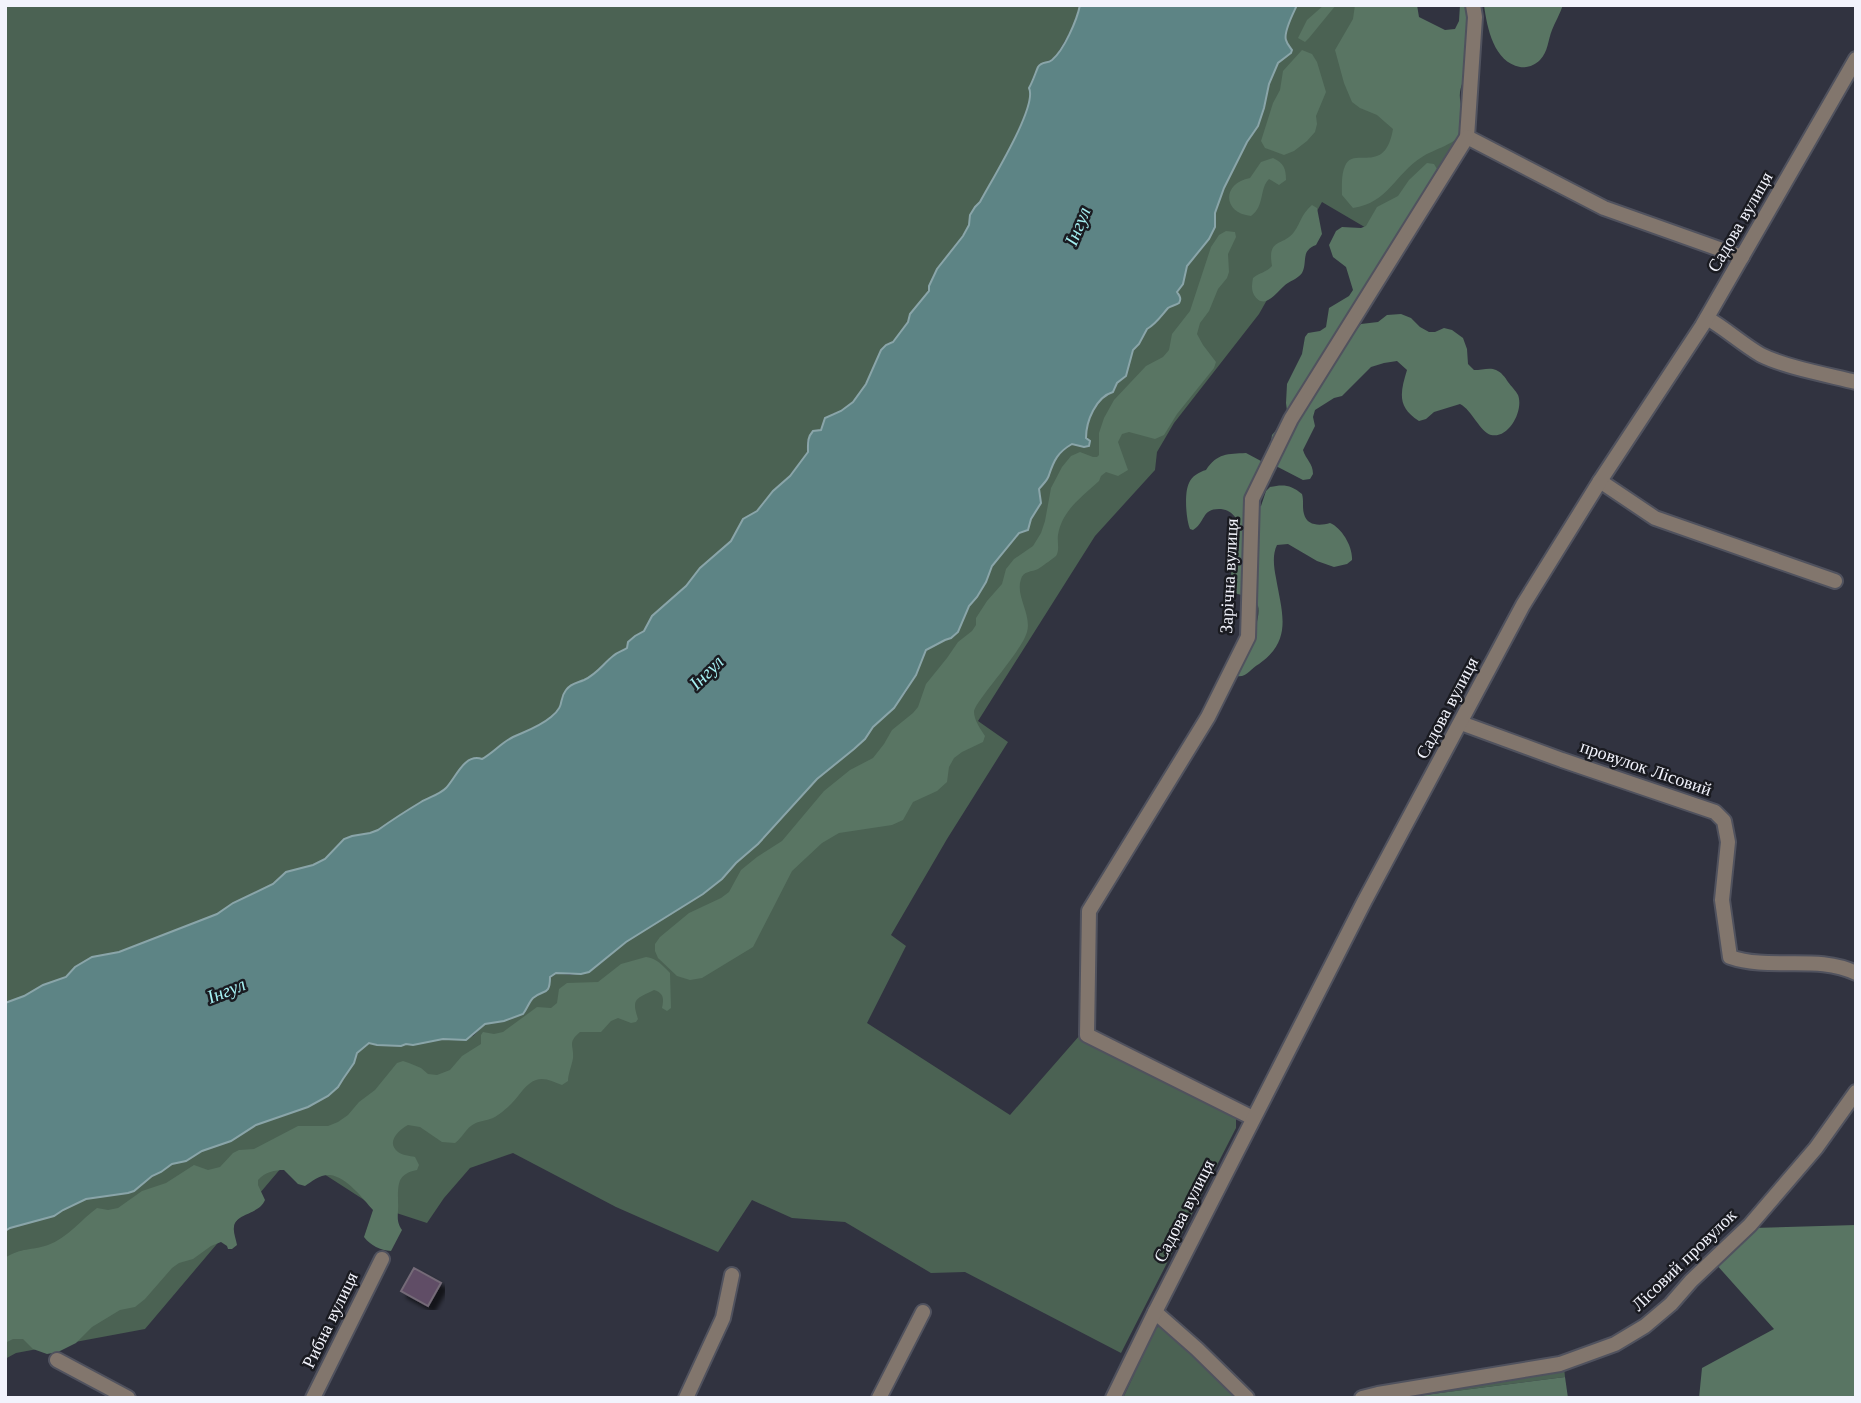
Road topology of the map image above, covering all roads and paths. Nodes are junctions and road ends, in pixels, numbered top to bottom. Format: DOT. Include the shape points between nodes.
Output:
graph roads {
  1 [pos="1473,5"];
  2 [pos="1856,59"];
  3 [pos="1467,137"];
  4 [pos="1742,257"];
  5 [pos="1707,318"];
  6 [pos="1856,382"];
  7 [pos="1600,481"];
  8 [pos="1835,581"];
  9 [pos="1461,723"];
  10 [pos="1856,973"];
  11 [pos="1856,1092"];
  12 [pos="1254,1118"];
  13 [pos="382,1259"];
  14 [pos="732,1275"];
  15 [pos="923,1312"];
  16 [pos="1155,1312"];
  17 [pos="57,1360"];
  18 [pos="128,1398"];
  19 [pos="313,1398"];
  20 [pos="686,1398"];
  21 [pos="879,1398"];
  22 [pos="1113,1398"];
  23 [pos="1247,1398"];
  24 [pos="1362,1398"];
  1 -- 3 [label="street, Зарічна вулиця"];
  2 -- 4 [label="street, Садова вулиця"];
  3 -- 4 [label="street" via="1604,208"];
  3 -- 12 [label="street, Зарічна вулиця" via="1291,419 1252,499 1248,637 1208,717 1089,911 1087,1035"];
  4 -- 5 [label="street, Садова вулиця"];
  5 -- 6 [label="street" via="1762,355"];
  5 -- 7 [label="street, Садова вулиця"];
  7 -- 8 [label="street" via="1655,518"];
  7 -- 9 [label="street, Садова вулиця" via="1523,606"];
  9 -- 10 [label="street, провулок Лісовий" via="1715,812 1724,821 1728,842 1722,900 1730,957 1771,964 1841,966"];
  9 -- 12 [label="street, Садова вулиця"];
  11 -- 24 [label="street, Лісовий провулок" via="1816,1148 1750,1225 1645,1326 1615,1344 1560,1364"];
  12 -- 16 [label="street, Садова вулиця"];
  13 -- 19 [label="street, Рибна вулиця"];
  14 -- 20 [label="street" via="723,1318"];
  15 -- 21 [label="street"];
  16 -- 22 [label="street, Садова вулиця"];
  16 -- 23 [label="street"];
  17 -- 18 [label="street"];
}
